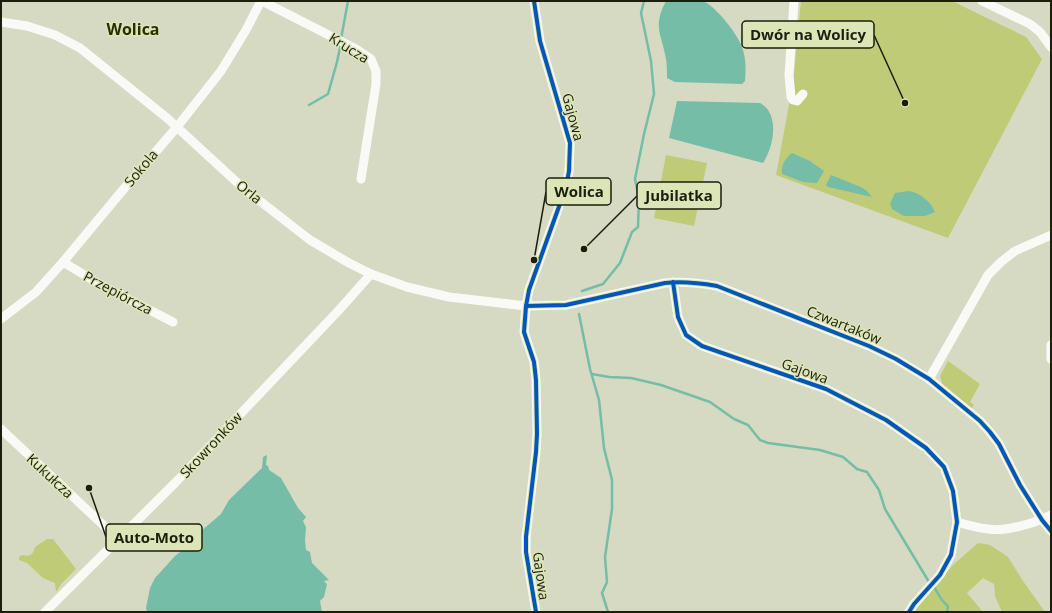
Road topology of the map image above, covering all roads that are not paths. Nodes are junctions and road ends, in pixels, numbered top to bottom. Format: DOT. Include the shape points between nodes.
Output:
graph roads {
  1 [pos="262,1"];
  2 [pos="534,1"];
  3 [pos="794,1"];
  4 [pos="982,1"];
  5 [pos="1,22"];
  6 [pos="1051,47"];
  7 [pos="803,94"];
  8 [pos="176,127"];
  9 [pos="361,179"];
  10 [pos="1051,235"];
  11 [pos="63,262"];
  12 [pos="372,274"];
  13 [pos="673,282"];
  14 [pos="526,306"];
  15 [pos="1,319"];
  16 [pos="173,322"];
  17 [pos="1051,345"];
  18 [pos="1051,359"];
  19 [pos="929,379"];
  20 [pos="1,429"];
  21 [pos="1051,515"];
  22 [pos="1042,520"];
  23 [pos="957,522"];
  24 [pos="1051,531"];
  25 [pos="118,539"];
  26 [pos="45,612"];
  27 [pos="536,612"];
  28 [pos="909,612"];
  1 -- 8 [label="street, Sokola" via="221,71"];
  1 -- 9 [label="street, Krucza" via="371,59 376,71 376,84"];
  2 -- 14 [label="street, Gajowa" via="540,41 567,128 571,156 566,186 529,290"];
  3 -- 7 [label="street" via="789,75 791,97 797,101"];
  4 -- 6 [label="street" via="1030,24"];
  5 -- 8 [label="street, Orla" via="41,30 80,48"];
  8 -- 11 [label="street, Sokola"];
  8 -- 12 [label="street, Orla" via="242,187 310,240"];
  10 -- 19 [label="street" via="1015,251 988,275"];
  11 -- 15 [label="street, Sokola" via="36,292"];
  11 -- 16 [label="street, Przepiórcza"];
  12 -- 14 [label="street, Orla" via="407,287 449,297"];
  12 -- 25 [label="street, Skowronków" via="175,483"];
  13 -- 14 [label="street" via="578,302"];
  13 -- 19 [label="street, Czwartaków" via="718,286 869,346"];
  13 -- 23 [label="street, Gajowa" via="678,318 686,335 702,346 826,389 886,420 926,448 944,467 953,491"];
  14 -- 27 [label="street, Gajowa" via="524,332 534,362 537,409 536,452 526,537 528,572"];
  17 -- 18 [label="street"];
  19 -- 22 [label="street, Czwartaków" via="990,432"];
  20 -- 25 [label="street, Kukułcza"];
  21 -- 22 [label="street"];
  22 -- 23 [label="street" via="1014,528 989,530"];
  22 -- 24 [label="street, Czwartaków"];
  23 -- 28 [label="street, Gajowa" via="951,555"];
  25 -- 26 [label="street, Skowronków"];
}
